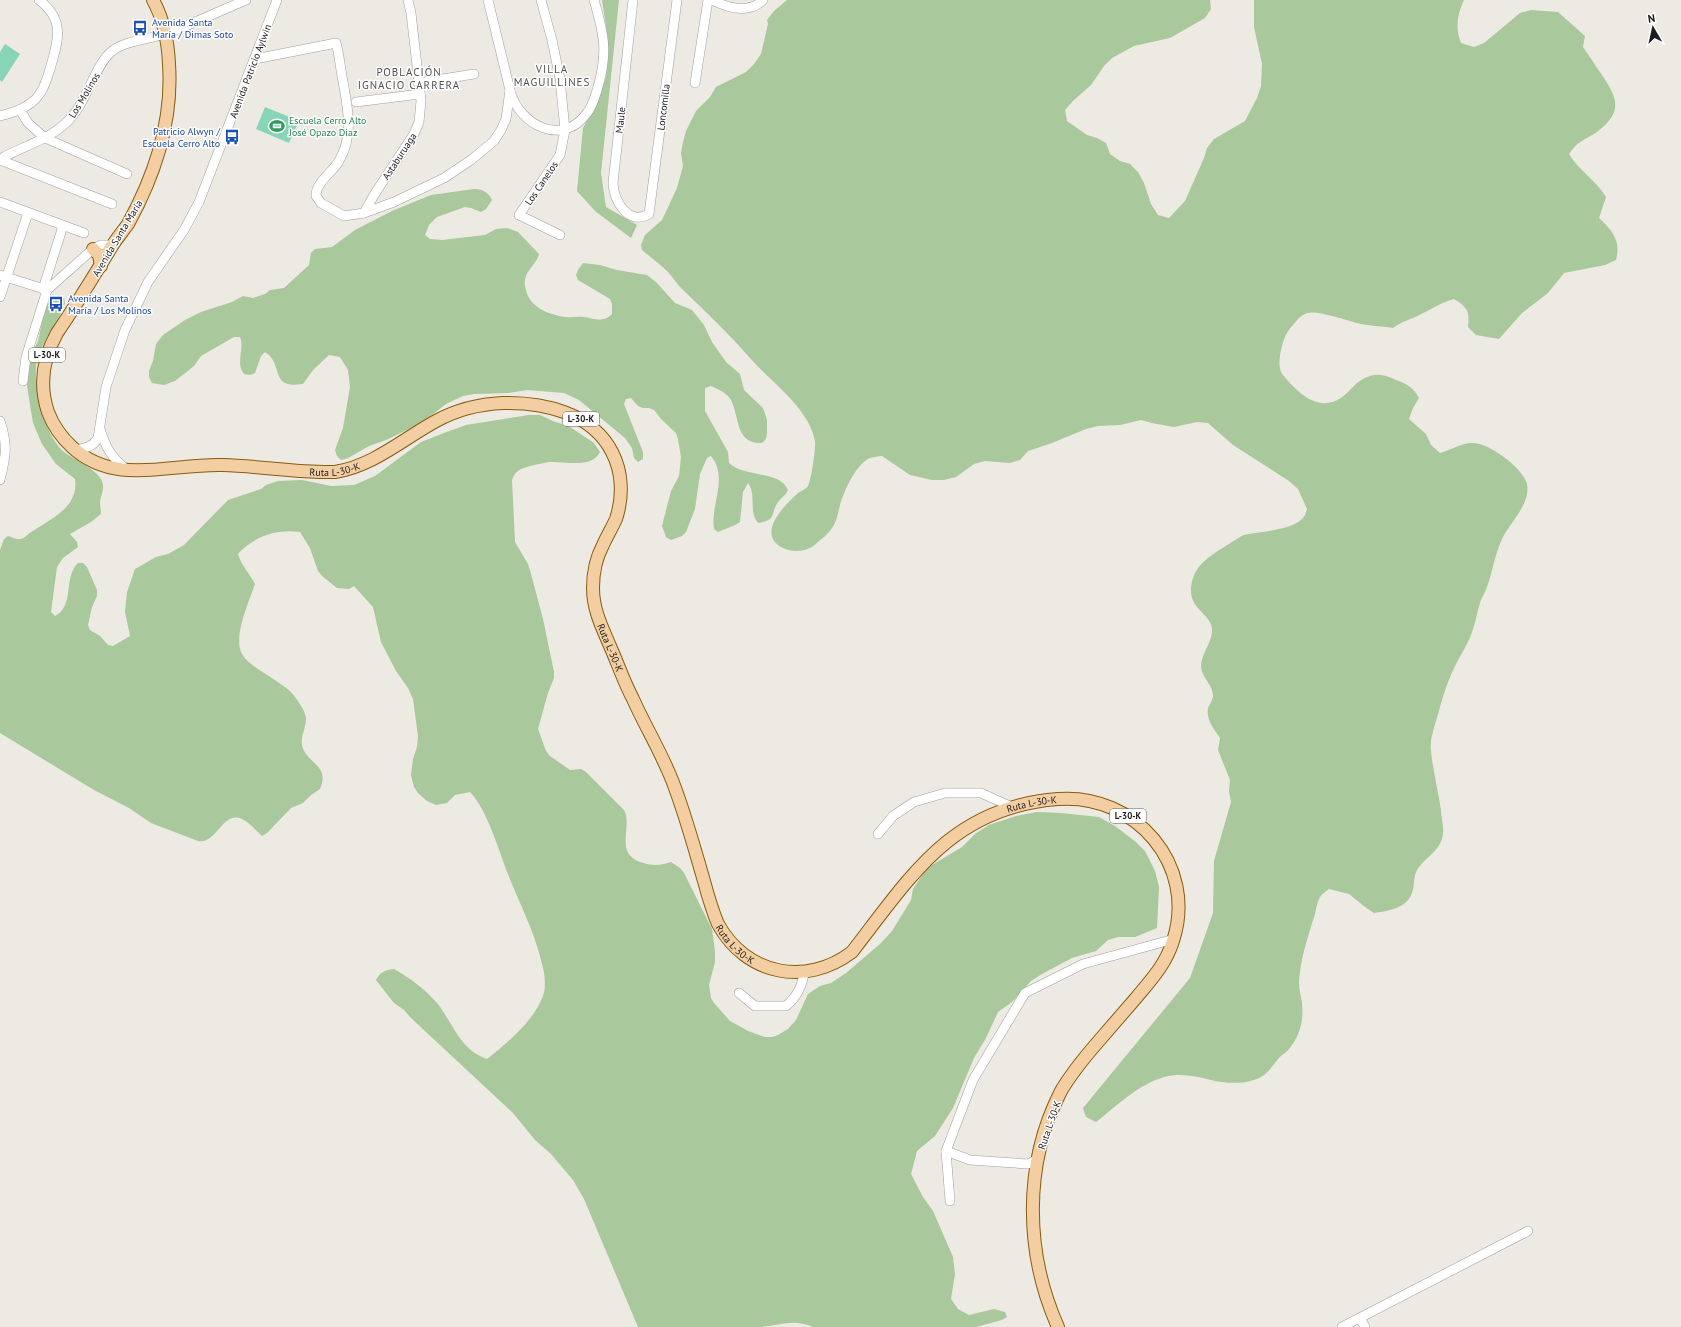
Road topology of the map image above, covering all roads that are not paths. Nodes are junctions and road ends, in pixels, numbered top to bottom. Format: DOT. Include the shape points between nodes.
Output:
graph roads {
  1 [pos="39,0"];
  2 [pos="153,0"];
  3 [pos="246,0"];
  4 [pos="408,0"];
  5 [pos="488,0"];
  6 [pos="541,0"];
  7 [pos="594,0"];
  8 [pos="633,0"];
  9 [pos="677,0"];
  10 [pos="708,0"];
  11 [pos="712,0"];
  12 [pos="763,0"];
  13 [pos="275,2"];
  14 [pos="165,34"];
  15 [pos="255,59"];
  16 [pos="474,74"];
  17 [pos="418,83"];
  18 [pos="695,83"];
  19 [pos="510,90"];
  20 [pos="420,94"];
  21 [pos="356,102"];
  22 [pos="20,110"];
  23 [pos="0,116"];
  24 [pos="565,130"];
  25 [pos="45,138"];
  26 [pos="0,160"];
  27 [pos="127,174"];
  28 [pos="0,202"];
  29 [pos="112,204"];
  30 [pos="28,213"];
  31 [pos="364,213"];
  32 [pos="649,214"];
  33 [pos="63,226"];
  34 [pos="84,233"];
  35 [pos="560,235"];
  36 [pos="113,245"];
  37 [pos="93,249"];
  38 [pos="101,266"];
  39 [pos="3,276"];
  40 [pos="45,289"];
  41 [pos="0,297"];
  42 [pos="24,381"];
  43 [pos="0,421"];
  44 [pos="99,426"];
  45 [pos="75,450"];
  46 [pos="128,471"];
  47 [pos="0,480"];
  48 [pos="1012,807"];
  49 [pos="878,834"];
  50 [pos="1174,940"];
  51 [pos="804,972"];
  52 [pos="739,993"];
  53 [pos="946,1151"];
  54 [pos="1038,1158"];
  55 [pos="950,1201"];
  56 [pos="1528,1231"];
  57 [pos="1360,1318"];
  58 [pos="1058,1327"];
  59 [pos="1342,1327"];
  60 [pos="1365,1327"];
  1 -- 22 [label="street" via="54,18 58,30 58,43 42,90 31,104"];
  2 -- 14 [label="main road, Avenida Santa María / L-30-K"];
  3 -- 14 [label="street, Los Molinos"];
  4 -- 17 [label="street, Astaburuaga"];
  5 -- 19 [label="street"];
  6 -- 24 [label="street" via="560,78"];
  7 -- 24 [label="street" via="604,39 602,71 588,113"];
  8 -- 32 [label="street, Maule" via="614,188 621,207 627,213 640,217"];
  9 -- 32 [label="street, Loncomilla"];
  10 -- 18 [label="street"];
  11 -- 12 [label="street" via="739,9 750,8"];
  13 -- 15 [label="street, Avenida Patricio Aylwin"];
  14 -- 25 [label="street, Los Molinos" via="120,46 110,52 103,60 75,113 60,129"];
  14 -- 36 [label="main road, Avenida Santa María / L-30-K" via="170,87 164,136 142,194 127,225"];
  15 -- 31 [label="street" via="336,43 348,112 348,132 339,162 317,188 316,196 321,203 344,216"];
  15 -- 44 [label="street, Avenida Patricio Aylwin" via="199,202 184,230 148,282 124,330 110,374"];
  16 -- 17 [label="street"];
  17 -- 20 [label="street, Astaburuaga"];
  19 -- 24 [label="street" via="518,109 528,120 547,129"];
  19 -- 31 [label="street" via="504,124 488,146 444,178"];
  20 -- 21 [label="street"];
  20 -- 31 [label="street, Astaburuaga" via="420,115 414,134"];
  22 -- 23 [label="street"];
  22 -- 25 [label="street" via="28,123"];
  24 -- 35 [label="street, Los Canelos" via="560,155 519,215"];
  25 -- 26 [label="street, Los Molinos"];
  25 -- 27 [label="street"];
  26 -- 29 [label="street"];
  28 -- 30 [label="street"];
  30 -- 33 [label="street"];
  30 -- 39 [label="street"];
  33 -- 34 [label="street"];
  33 -- 40 [label="street"];
  36 -- 37 [label="street" via="101,245"];
  36 -- 38 [label="main road, Avenida Santa María / L-30-K"];
  37 -- 38 [label="main road" via="99,255"];
  37 -- 40 [label="street"];
  38 -- 45 [label="main road, Avenida Santa María / L-30-K" via="52,341 44,368 43,387 49,414 63,437"];
  39 -- 40 [label="street"];
  39 -- 41 [label="street"];
  40 -- 42 [label="street" via="26,357"];
  43 -- 47 [label="street" via="5,436 6,456"];
  44 -- 45 [label="street, Avenida Patricio Aylwin" via="95,443"];
  44 -- 46 [label="street" via="108,451"];
  45 -- 46 [label="main road, Avenida Santa María / L-30-K" via="93,462"];
  46 -- 51 [label="main road, Ruta L-30-K / L-30-K" via="211,464 343,471 365,463 444,417 490,404 516,403 562,411 591,426 603,438 613,454 621,481 616,520 600,550 594,569 593,598 599,621 671,778 714,915 722,932 738,950 757,964 775,970"];
  48 -- 49 [label="street" via="981,793 945,793 914,802 893,816"];
  48 -- 50 [label="main road, Ruta L-30-K / L-30-K" via="1050,800 1086,800 1116,809 1142,826 1162,850 1174,878 1178,909"];
  48 -- 51 [label="main road, Ruta L-30-K / L-30-K" via="984,818 946,841 913,873 852,952 830,966"];
  50 -- 53 [label="street" via="1083,964 1025,993 973,1080"];
  50 -- 54 [label="main road, Ruta L-30-K / L-30-K" via="1160,969 1085,1056 1062,1089 1048,1123"];
  51 -- 52 [label="street" via="799,989 786,1006 755,1006"];
  53 -- 54 [label="street" via="970,1160 1028,1164"];
  53 -- 55 [label="street"];
  54 -- 58 [label="main road, Ruta L-30-K / L-30-K" via="1032,1206 1034,1237 1042,1284"];
  56 -- 57 [label="street"];
  57 -- 59 [label="street"];
  57 -- 60 [label="street"];
}
